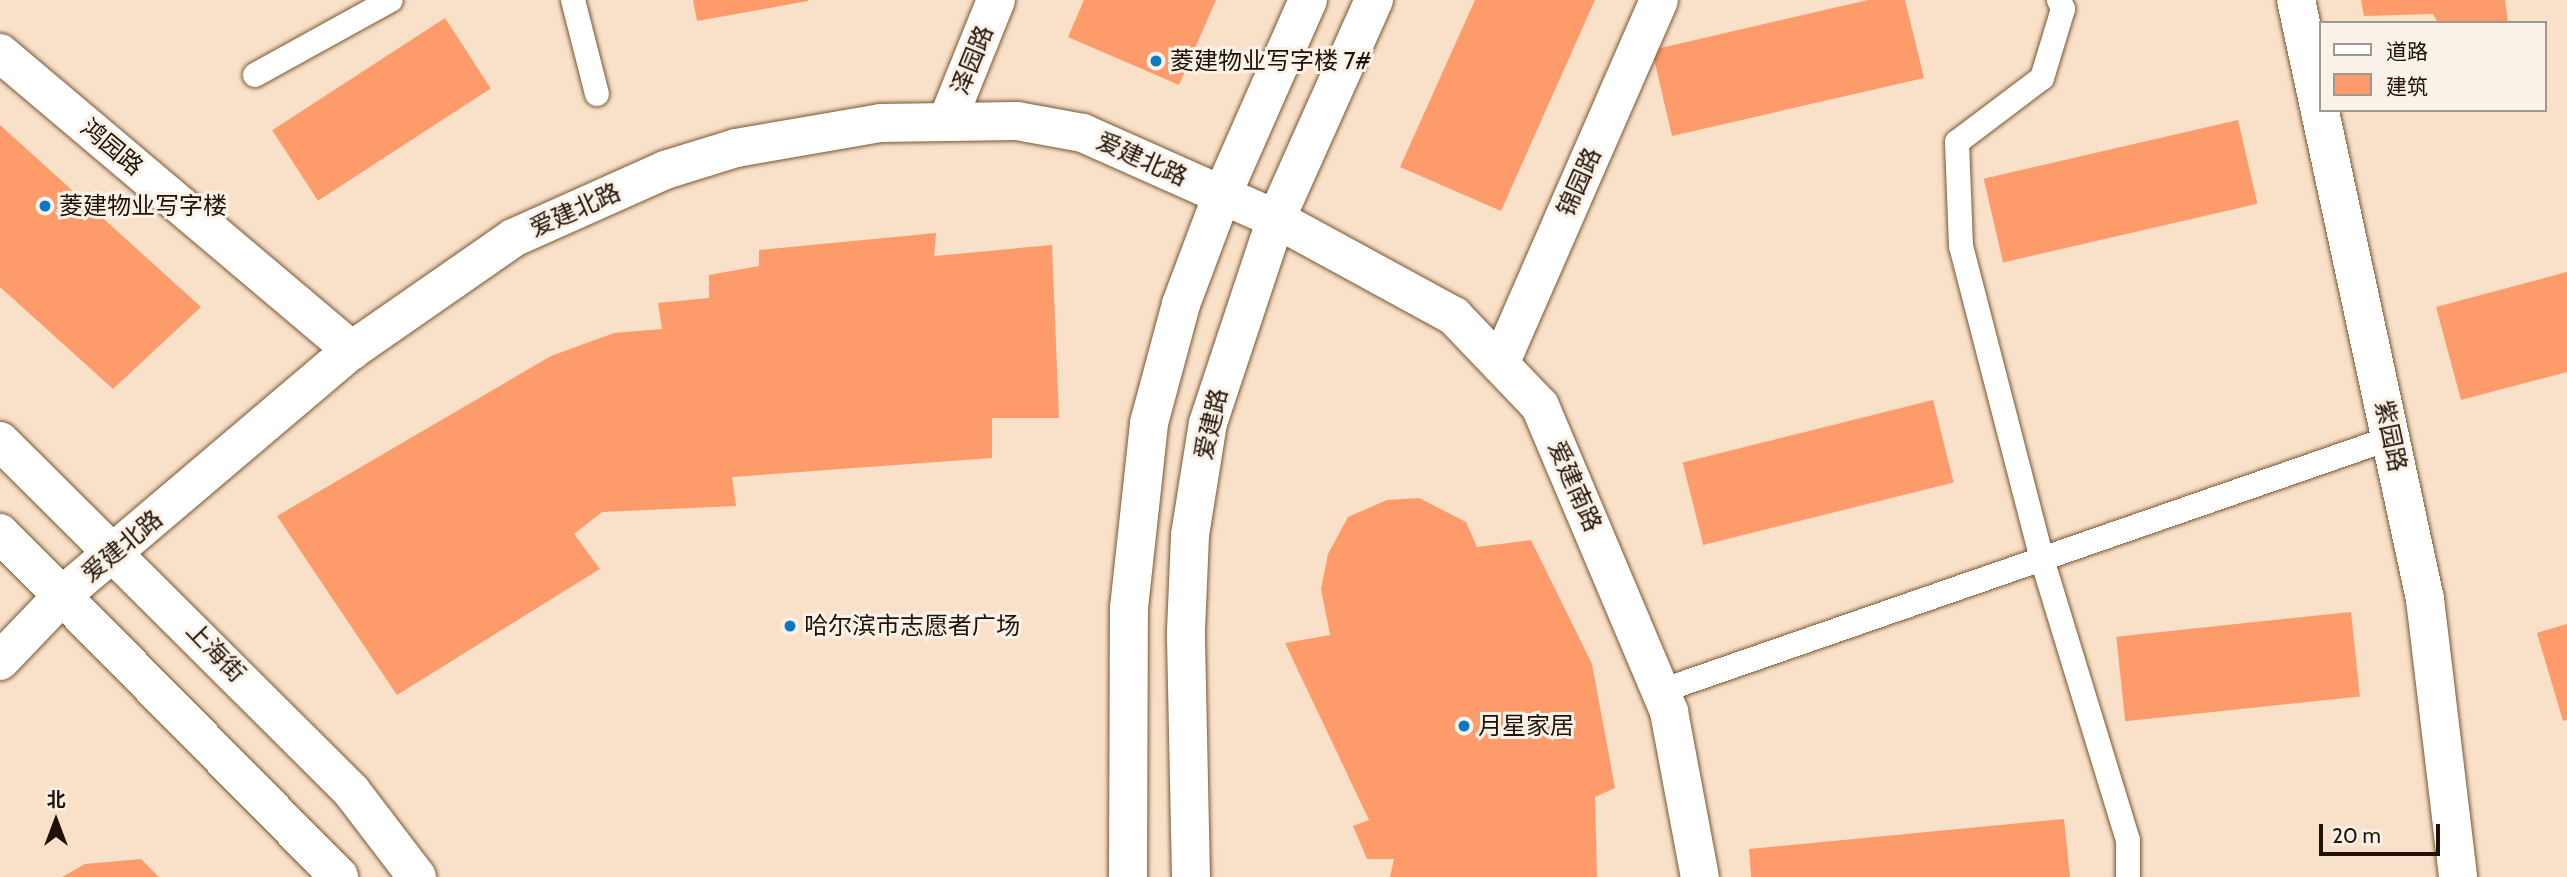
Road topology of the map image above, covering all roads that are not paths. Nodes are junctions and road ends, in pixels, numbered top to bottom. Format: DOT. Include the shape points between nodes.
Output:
graph roads {
  1 [pos="391,0"];
  2 [pos="573,0"];
  3 [pos="996,0"];
  4 [pos="1308,0"];
  5 [pos="1374,0"];
  6 [pos="1659,0"];
  7 [pos="2059,0"];
  8 [pos="2296,0"];
  9 [pos="0,53"];
  10 [pos="255,75"];
  11 [pos="597,94"];
  12 [pos="2318,101"];
  13 [pos="2320,112"];
  14 [pos="947,119"];
  15 [pos="1222,195"];
  16 [pos="1276,219"];
  17 [pos="352,350"];
  18 [pos="1500,365"];
  19 [pos="2391,438"];
  20 [pos="0,441"];
  21 [pos="0,533"];
  22 [pos="116,550"];
  23 [pos="2042,559"];
  24 [pos="65,593"];
  25 [pos="0,661"];
  26 [pos="1661,691"];
  27 [pos="339,877"];
  28 [pos="418,877"];
  29 [pos="1128,877"];
  30 [pos="1191,877"];
  31 [pos="1700,877"];
  32 [pos="2128,877"];
  33 [pos="2458,877"];
  1 -- 10 [label="lane"];
  2 -- 11 [label="lane"];
  3 -- 14 [label="street, 泽园路"];
  4 -- 15 [label="street"];
  5 -- 16 [label="street, 爱建路"];
  6 -- 18 [label="street, 锦园路"];
  7 -- 23 [label="lane" via="2063,9 2042,78 1957,142 1961,246"];
  8 -- 12 [label="street, 紫园路"];
  9 -- 17 [label="street, 鸿园路"];
  13 -- 19 [label="street, 紫园路"];
  14 -- 15 [label="street, 爱建北路" via="1083,133"];
  14 -- 17 [label="street, 爱建北路" via="810,131 665,170 513,237"];
  15 -- 16 [label="street, 爱建北路"];
  15 -- 29 [label="street" via="1164,360 1138,502 1125,730"];
  16 -- 18 [label="street, 爱建南路" via="1454,316"];
  16 -- 30 [label="street, 爱建路" via="1208,423 1189,535"];
  17 -- 22 [label="street, 爱建北路"];
  18 -- 26 [label="street, 爱建南路" via="1540,406"];
  19 -- 23 [label="lane"];
  19 -- 33 [label="street, 紫园路" via="2426,599"];
  20 -- 22 [label="street, 上海街"];
  21 -- 24 [label="street"];
  22 -- 24 [label="street, 爱建北路"];
  22 -- 28 [label="street, 上海街" via="352,792"];
  23 -- 26 [label="lane"];
  23 -- 32 [label="lane" via="2098,729 2128,840"];
  24 -- 25 [label="street, 爱建北路"];
  24 -- 27 [label="street"];
  26 -- 31 [label="street, 爱建南路"];
}
